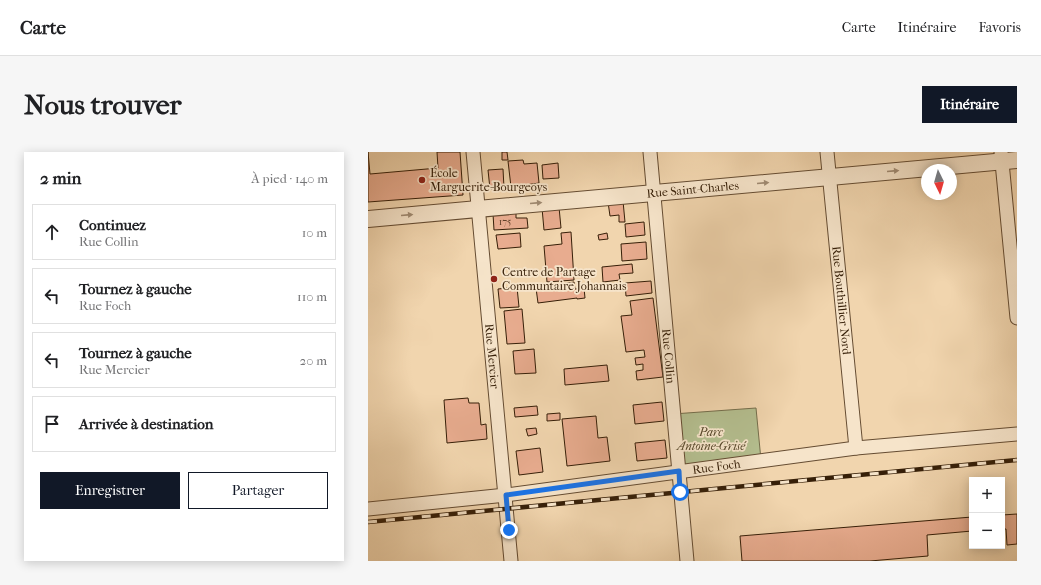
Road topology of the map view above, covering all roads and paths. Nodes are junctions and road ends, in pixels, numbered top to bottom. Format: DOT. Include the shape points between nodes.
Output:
graph roads {
  1 [pos="473,152"];
  2 [pos="650,152"];
  3 [pos="827,152"];
  4 [pos="1007,158"];
  5 [pos="829,177"];
  6 [pos="654,193"];
  7 [pos="478,209"];
  8 [pos="368,219"];
  9 [pos="1017,318"];
  10 [pos="1017,434"];
  11 [pos="856,448"];
  12 [pos="679,471"];
  13 [pos="506,495"];
  14 [pos="368,509"];
  15 [pos="511,561"];
  16 [pos="687,561"];
  1 -- 7 [label="street, Rue Mercier"];
  2 -- 6 [label="street, Rue Collin"];
  3 -- 5 [label="street, Rue Bouthillier Nord"];
  5 -- 4 [label="street, Rue Saint-Charles, one-way"];
  4 -- 9 [label="street"];
  6 -- 5 [label="street, Rue Saint-Charles, one-way"];
  5 -- 11 [label="street, Rue Bouthillier Nord"];
  7 -- 6 [label="street, Rue Saint-Charles, one-way"];
  6 -- 12 [label="street, Rue Collin"];
  8 -- 7 [label="street, Rue Saint-Charles, one-way"];
  7 -- 13 [label="street, Rue Mercier"];
  10 -- 11 [label="street, Rue Foch"];
  11 -- 12 [label="street, Rue Foch"];
  12 -- 13 [label="street, Rue Foch"];
  12 -- 16 [label="street, Rue Collin"];
  13 -- 14 [label="street, Rue Foch"];
  13 -- 15 [label="street, Rue Mercier"];
}
